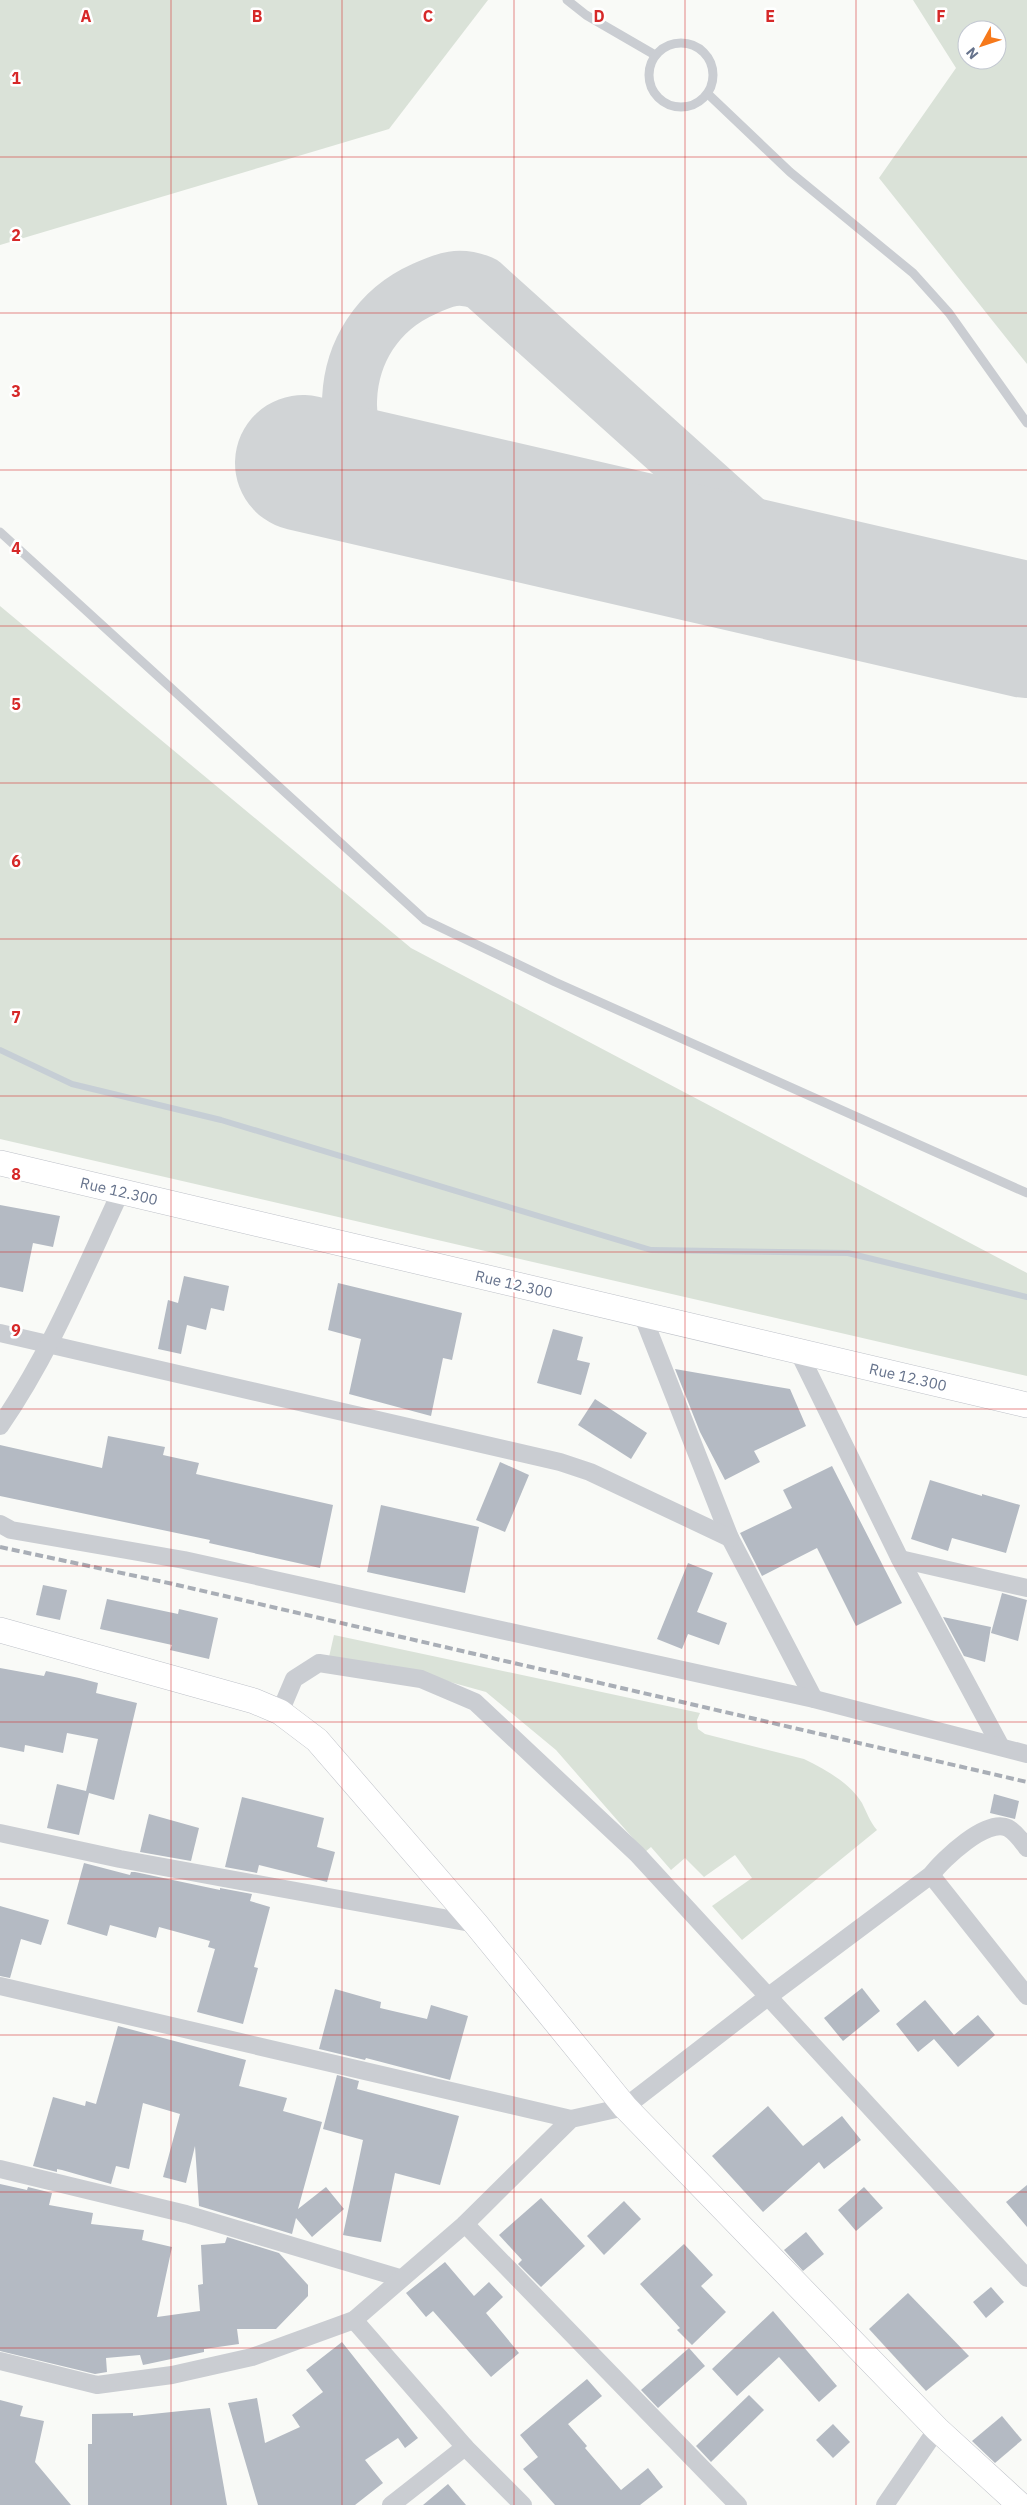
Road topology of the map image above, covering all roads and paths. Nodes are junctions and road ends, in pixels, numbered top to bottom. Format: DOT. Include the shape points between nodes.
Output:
graph roads {
  1 [pos="567,0"];
  2 [pos="655,55"];
  3 [pos="708,94"];
  4 [pos="1027,423"];
  5 [pos="0,532"];
  6 [pos="0,1163"];
  7 [pos="121,1191"];
  8 [pos="1027,1193"];
  9 [pos="642,1314"];
  10 [pos="0,1333"];
  11 [pos="48,1345"];
  12 [pos="798,1351"];
  13 [pos="1027,1405"];
  14 [pos="0,1426"];
  15 [pos="0,1524"];
  16 [pos="730,1538"];
  17 [pos="900,1559"];
  18 [pos="1027,1588"];
  19 [pos="0,1630"];
  20 [pos="814,1699"];
  21 [pos="280,1712"];
  22 [pos="1001,1747"];
  23 [pos="1027,1754"];
  24 [pos="1027,1825"];
  25 [pos="1007,1828"];
  26 [pos="0,1833"];
  27 [pos="1027,1848"];
  28 [pos="931,1875"];
  29 [pos="476,1924"];
  30 [pos="0,1986"];
  31 [pos="769,1996"];
  32 [pos="1027,1996"];
  33 [pos="625,2107"];
  34 [pos="572,2119"];
  35 [pos="0,2168"];
  36 [pos="465,2224"];
  37 [pos="400,2278"];
  38 [pos="1027,2278"];
  39 [pos="354,2320"];
  40 [pos="0,2361"];
  41 [pos="937,2429"];
  42 [pos="465,2447"];
  43 [pos="391,2505"];
  44 [pos="523,2505"];
  45 [pos="738,2505"];
  46 [pos="886,2505"];
  47 [pos="1020,2505"];
  1 -- 2 [label="lane" via="586,15"];
  2 -- 3 [label="lane" via="668,44 685,42 701,48 711,62 714,78"];
  2 -- 3 [label="lane" via="649,66 648,79 662,101 686,107 698,103"];
  3 -- 4 [label="lane" via="790,172 913,273 949,313"];
  5 -- 8 [label="lane" via="425,920 555,982"];
  6 -- 7 [label="main road, Rue 12.300"];
  7 -- 9 [label="main road, Rue 12.300"];
  7 -- 11 [label="street"];
  9 -- 12 [label="main road, Rue 12.300"];
  9 -- 16 [label="street"];
  10 -- 11 [label="street"];
  11 -- 14 [label="street" via="23,1393"];
  11 -- 16 [label="street" via="560,1462 590,1472"];
  12 -- 13 [label="main road, Rue 12.300"];
  12 -- 17 [label="street"];
  15 -- 20 [label="street" via="11,1530 184,1560"];
  16 -- 20 [label="street"];
  17 -- 18 [label="street"];
  17 -- 22 [label="street"];
  19 -- 21 [label="main road" via="254,1701"];
  20 -- 22 [label="street"];
  21 -- 29 [label="main road" via="317,1740"];
  21 -- 31 [label="street" via="294,1679 319,1663 421,1679 475,1702 637,1854"];
  22 -- 23 [label="street"];
  24 -- 25 [label="street"];
  25 -- 27 [label="street"];
  25 -- 28 [label="street" via="992,1826 949,1855"];
  26 -- 29 [label="street"];
  28 -- 31 [label="street"];
  28 -- 32 [label="street"];
  29 -- 33 [label="main road"];
  30 -- 34 [label="street"];
  31 -- 33 [label="street"];
  31 -- 38 [label="street"];
  33 -- 34 [label="street"];
  33 -- 41 [label="main road"];
  34 -- 36 [label="street"];
  35 -- 37 [label="street" via="186,2214"];
  36 -- 37 [label="street"];
  36 -- 45 [label="street"];
  37 -- 39 [label="street"];
  39 -- 40 [label="street" via="252,2357 172,2375 97,2384"];
  39 -- 42 [label="street"];
  41 -- 46 [label="street"];
  41 -- 47 [label="main road"];
  42 -- 43 [label="street"];
  42 -- 44 [label="street"];
}
